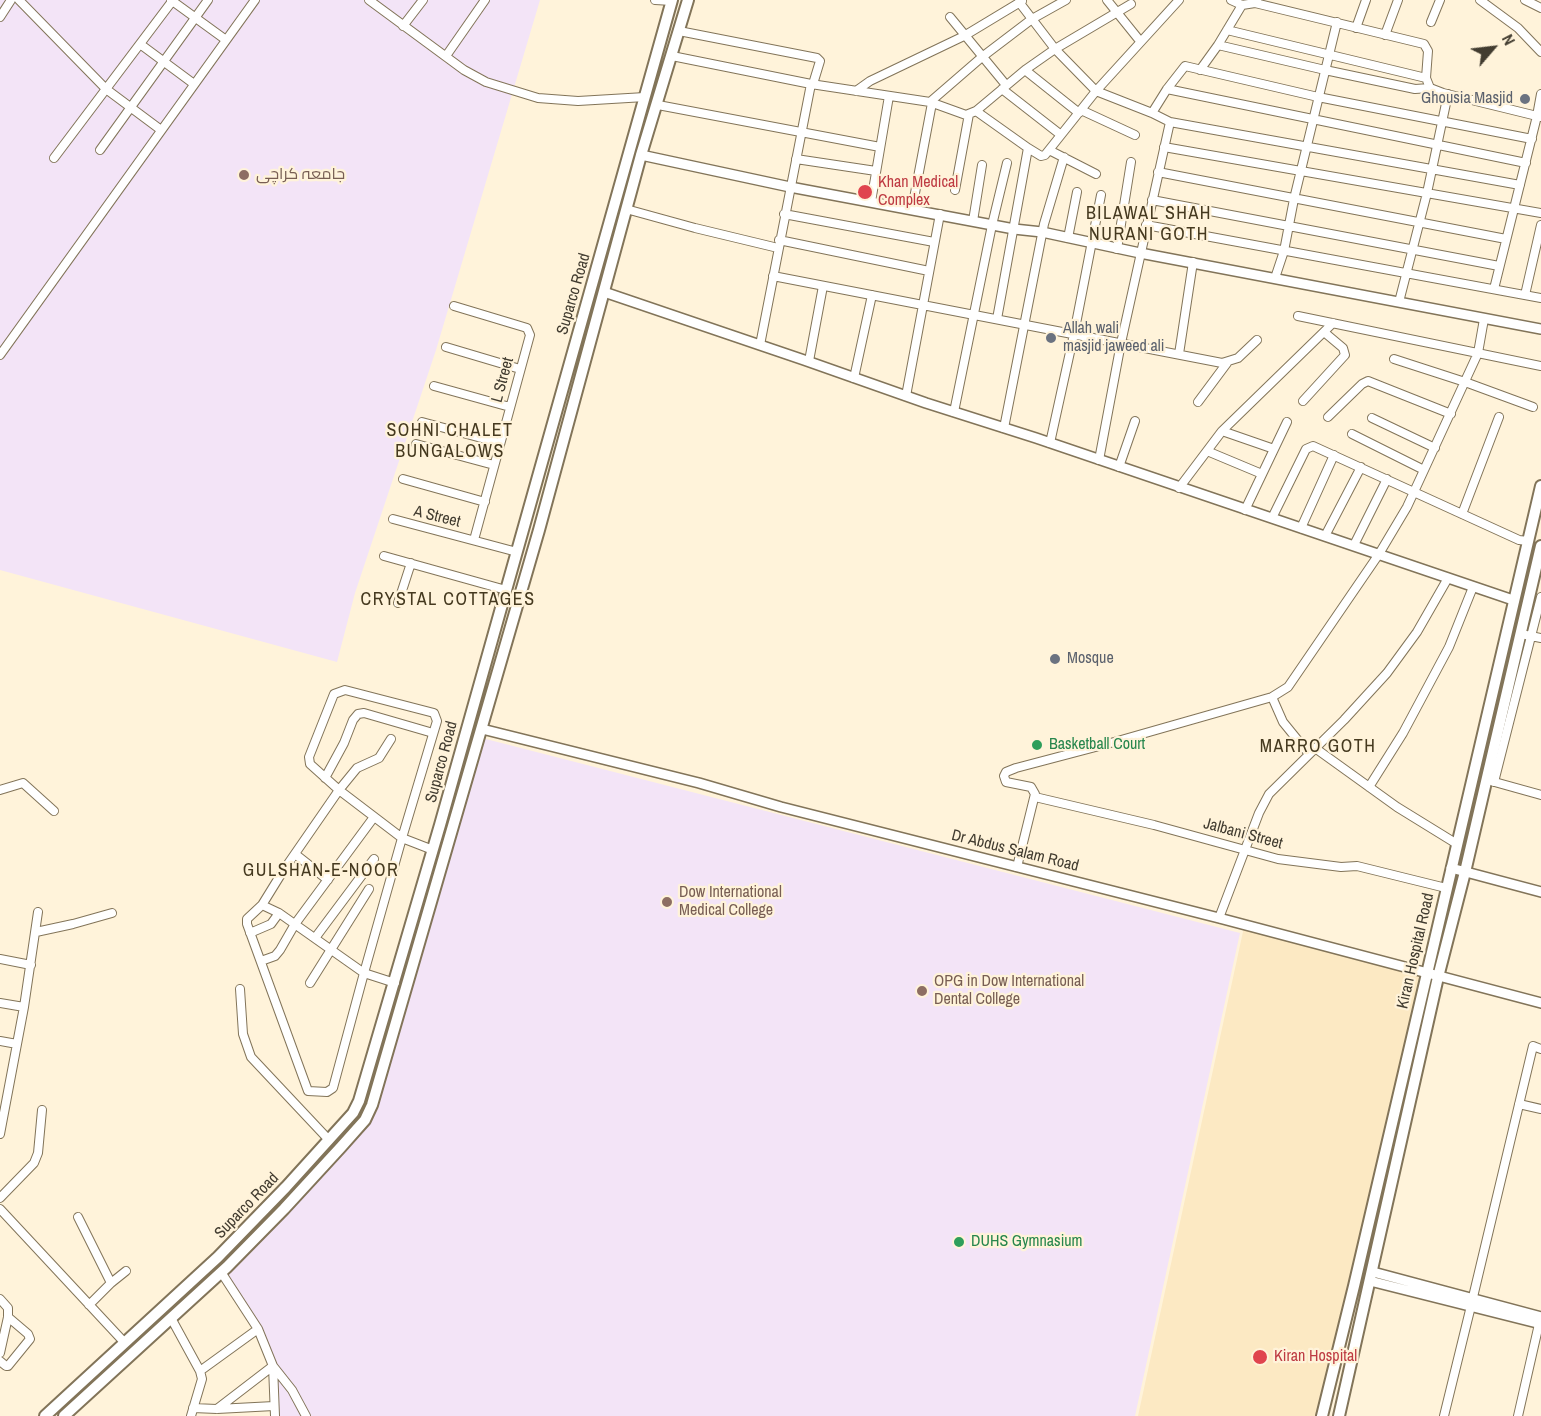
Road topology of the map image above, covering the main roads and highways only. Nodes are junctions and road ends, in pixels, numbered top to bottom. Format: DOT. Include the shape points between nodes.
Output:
graph roads {
  1 [pos="688,0"];
  2 [pos="672,1"];
  3 [pos="667,22"];
  4 [pos="680,28"];
  5 [pos="631,169"];
  6 [pos="540,473"];
  7 [pos="553,476"];
  8 [pos="1540,490"];
  9 [pos="1539,508"];
  10 [pos="1541,546"];
  11 [pos="440,825"];
  12 [pos="452,828"];
  13 [pos="1372,1203"];
  14 [pos="1386,1208"];
  15 [pos="218,1257"];
  16 [pos="205,1270"];
  17 [pos="220,1273"];
  18 [pos="45,1416"];
  19 [pos="64,1416"];
  20 [pos="1322,1416"];
  21 [pos="1339,1416"];
  1 -- 4 [label="main road, Suparco Road"];
  2 -- 3 [label="main road, Suparco Road"];
  3 -- 4 [label="main road"];
  3 -- 5 [label="main road, Suparco Road" via="645,97"];
  4 -- 5 [label="main road, Suparco Road" via="641,155"];
  5 -- 6 [label="main road, Suparco Road"];
  5 -- 7 [label="main road, Suparco Road" via="626,209"];
  6 -- 7 [label="main road"];
  6 -- 11 [label="main road, Suparco Road"];
  7 -- 12 [label="main road, Suparco Road"];
  8 -- 9 [label="main road, Kiran Hospital Road"];
  9 -- 13 [label="main road, Kiran Hospital Road" via="1513,600"];
  10 -- 14 [label="main road, Kiran Hospital Road" via="1526,635 1438,977"];
  11 -- 12 [label="main road"];
  11 -- 15 [label="main road, Suparco Road" via="353,1113"];
  12 -- 17 [label="main road, Suparco Road" via="365,1120 285,1209"];
  13 -- 14 [label="main road"];
  13 -- 20 [label="main road, Kiran Hospital Road"];
  14 -- 21 [label="main road, Kiran Hospital Road"];
  15 -- 16 [label="main road, Suparco Road"];
  15 -- 17 [label="main road"];
  16 -- 17 [label="main road"];
  16 -- 18 [label="main road, Suparco Road"];
  17 -- 19 [label="main road, Suparco Road"];
}
